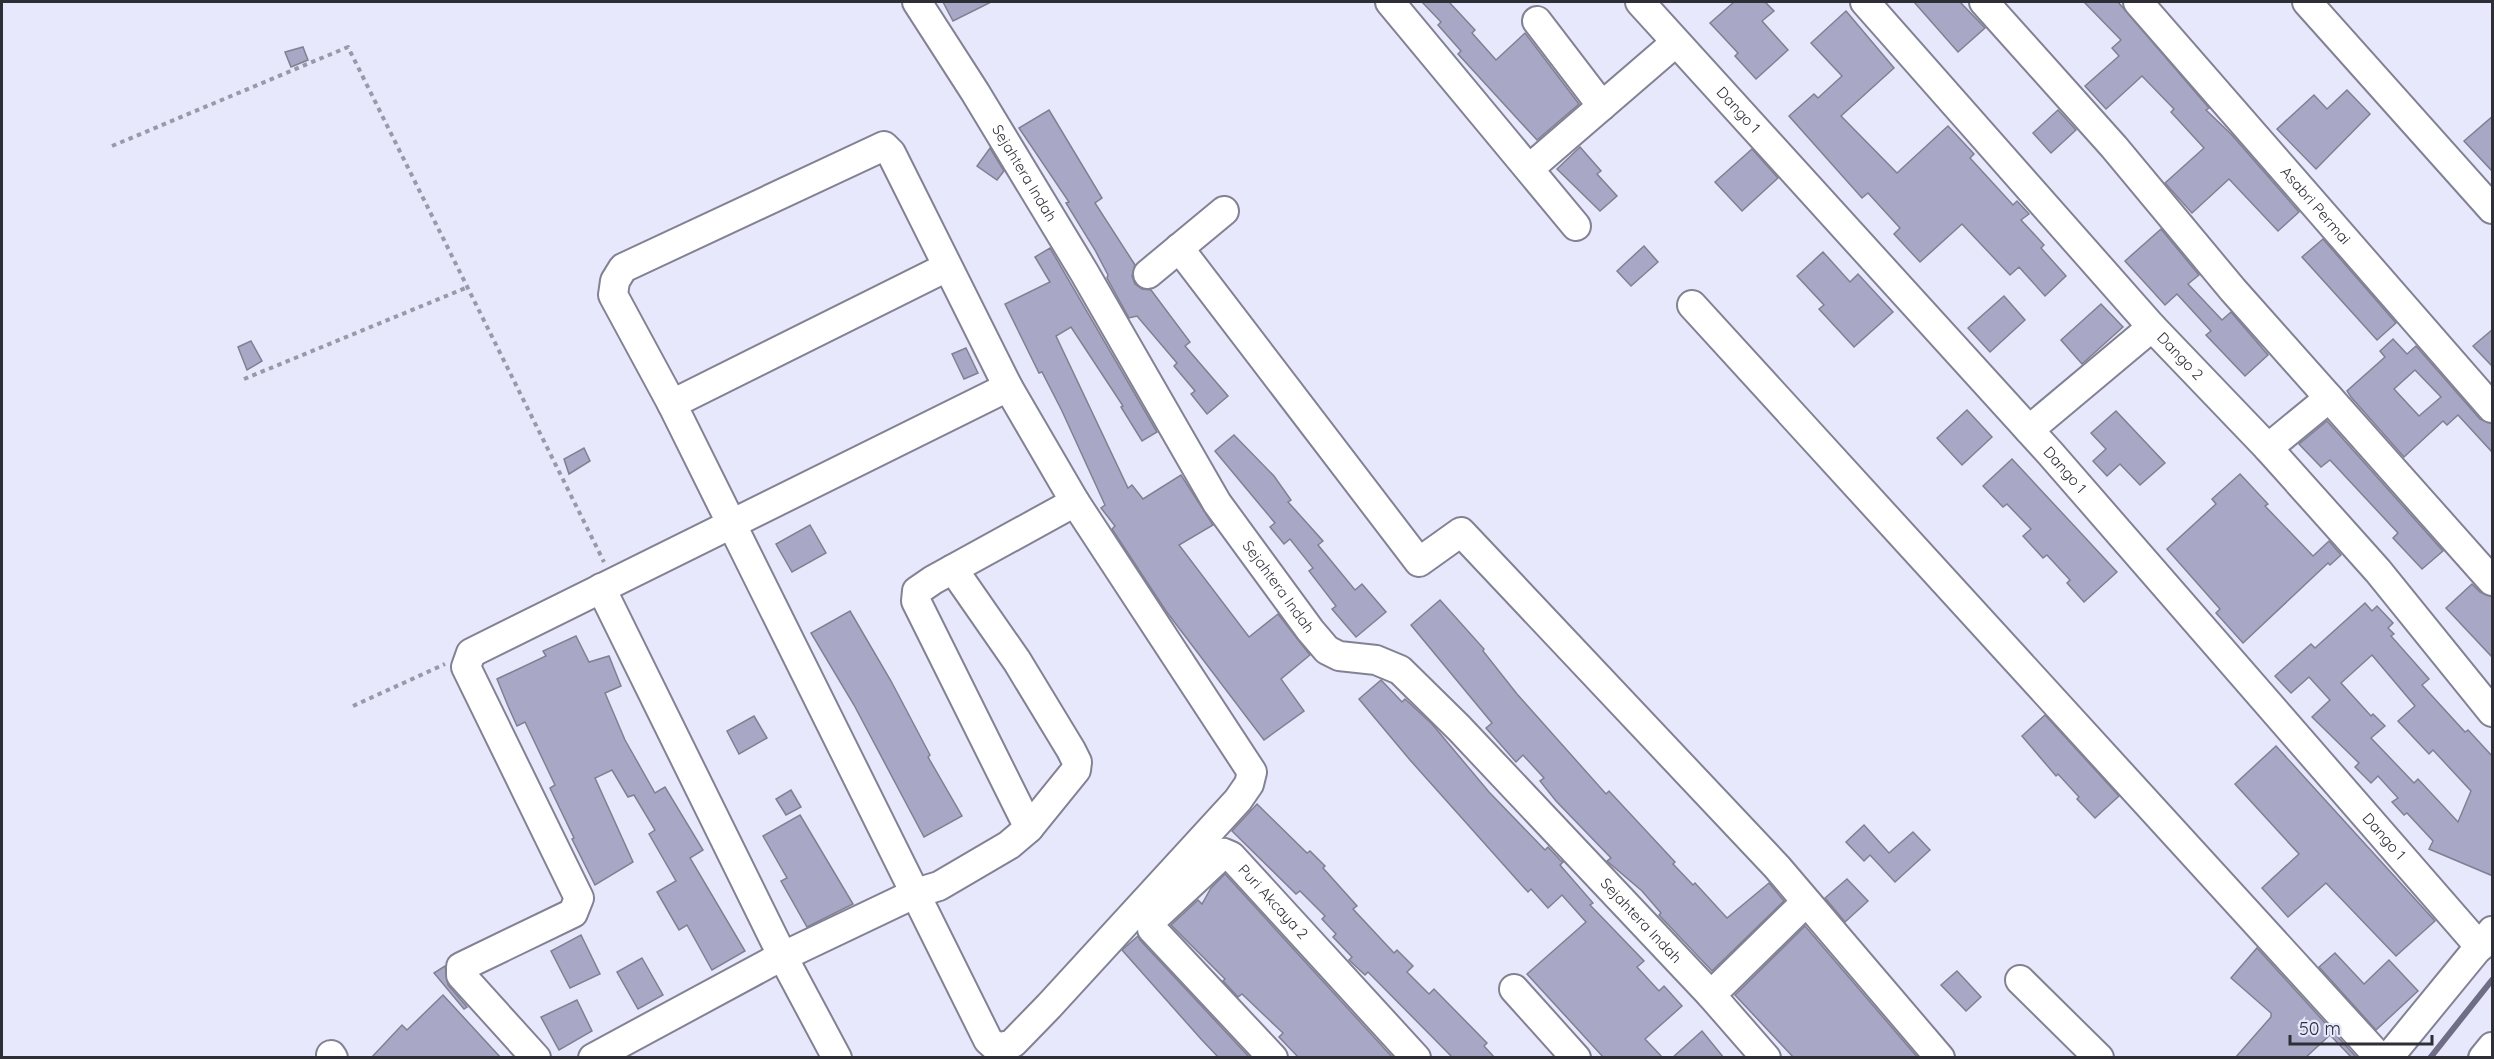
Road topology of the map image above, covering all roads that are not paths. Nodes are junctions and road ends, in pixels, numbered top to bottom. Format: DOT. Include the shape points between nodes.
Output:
graph roads {
  1 [pos="917,2"];
  2 [pos="1390,2"];
  3 [pos="1640,2"];
  4 [pos="1865,2"];
  5 [pos="1984,2"];
  6 [pos="2138,2"];
  7 [pos="2307,2"];
  8 [pos="1537,21"];
  9 [pos="1675,43"];
  10 [pos="1602,106"];
  11 [pos="1530,168"];
  12 [pos="2493,209"];
  13 [pos="1224,211"];
  14 [pos="1576,226"];
  15 [pos="1179,248"];
  16 [pos="947,267"];
  17 [pos="1148,274"];
  18 [pos="1692,305"];
  19 [pos="2152,327"];
  20 [pos="1008,387"];
  21 [pos="2329,398"];
  22 [pos="672,404"];
  23 [pos="2493,408"];
  24 [pos="2029,430"];
  25 [pos="2268,448"];
  26 [pos="1075,502"];
  27 [pos="732,523"];
  28 [pos="953,569"];
  29 [pos="2493,581"];
  30 [pos="600,589"];
  31 [pos="2493,712"];
  32 [pos="1029,828"];
  33 [pos="916,893"];
  34 [pos="1806,902"];
  35 [pos="2487,941"];
  36 [pos="776,960"];
  37 [pos="2020,980"];
  38 [pos="1514,989"];
  39 [pos="1711,995"];
  40 [pos="2493,1047"];
  41 [pos="994,1053"];
  42 [pos="536,1058"];
  43 [pos="593,1058"];
  44 [pos="820,1058"];
  45 [pos="837,1058"];
  46 [pos="1273,1058"];
  47 [pos="1416,1058"];
  48 [pos="1576,1058"];
  49 [pos="1766,1058"];
  50 [pos="1940,1058"];
  51 [pos="2099,1058"];
  52 [pos="2380,1058"];
  53 [pos="2388,1058"];
  54 [pos="2483,1058"];
  1 -- 39 [label="street, Sejahtera Indah" via="1078,262 1217,503 1310,630 1327,650 1340,656 1376,660 1400,670"];
  2 -- 11 [label="street"];
  3 -- 9 [label="street, Dango 1"];
  4 -- 19 [label="street, Dango 2"];
  5 -- 21 [label="street"];
  6 -- 23 [label="street, Asabri Permai"];
  7 -- 12 [label="street"];
  8 -- 10 [label="street"];
  9 -- 10 [label="street"];
  9 -- 24 [label="street, Dango 1"];
  10 -- 11 [label="street"];
  11 -- 14 [label="street"];
  13 -- 15 [label="street"];
  15 -- 17 [label="street"];
  15 -- 34 [label="street" via="1419,562 1461,532"];
  16 -- 20 [label="street"];
  16 -- 22 [label="street"];
  16 -- 22 [label="street" via="884,146 623,268 613,295"];
  18 -- 52 [label="street"];
  19 -- 24 [label="street"];
  19 -- 25 [label="street, Dango 2"];
  20 -- 26 [label="street"];
  20 -- 27 [label="street"];
  21 -- 25 [label="street"];
  21 -- 29 [label="street"];
  22 -- 27 [label="street"];
  24 -- 35 [label="street, Dango 1"];
  25 -- 31 [label="street, Dango 2" via="2378,571"];
  26 -- 28 [label="street"];
  26 -- 41 [label="street" via="1252,772 1249,784 1223,818 1049,1006 1013,1042"];
  27 -- 30 [label="street"];
  27 -- 33 [label="street"];
  28 -- 32 [label="street" via="917,591 916,601"];
  28 -- 32 [label="street" via="1017,661 1077,762 1069,782"];
  30 -- 36 [label="street" via="621,648"];
  30 -- 42 [label="street" via="471,653 465,667 579,898 573,913 461,967 461,975"];
  32 -- 33 [label="street" via="1009,845 939,886"];
  33 -- 36 [label="street"];
  33 -- 41 [label="street"];
  34 -- 39 [label="street"];
  34 -- 50 [label="street"];
  35 -- 53 [label="street"];
  36 -- 43 [label="street"];
  36 -- 44 [label="street"];
  36 -- 45 [label="street"];
  37 -- 51 [label="street"];
  38 -- 48 [label="street"];
  39 -- 49 [label="street, Sejahtera Indah"];
  40 -- 54 [label="street"];
  46 -- 47 [label="street, Puri Akcaya 2" via="1152,929 1152,921 1224,853 1266,891"];
}
